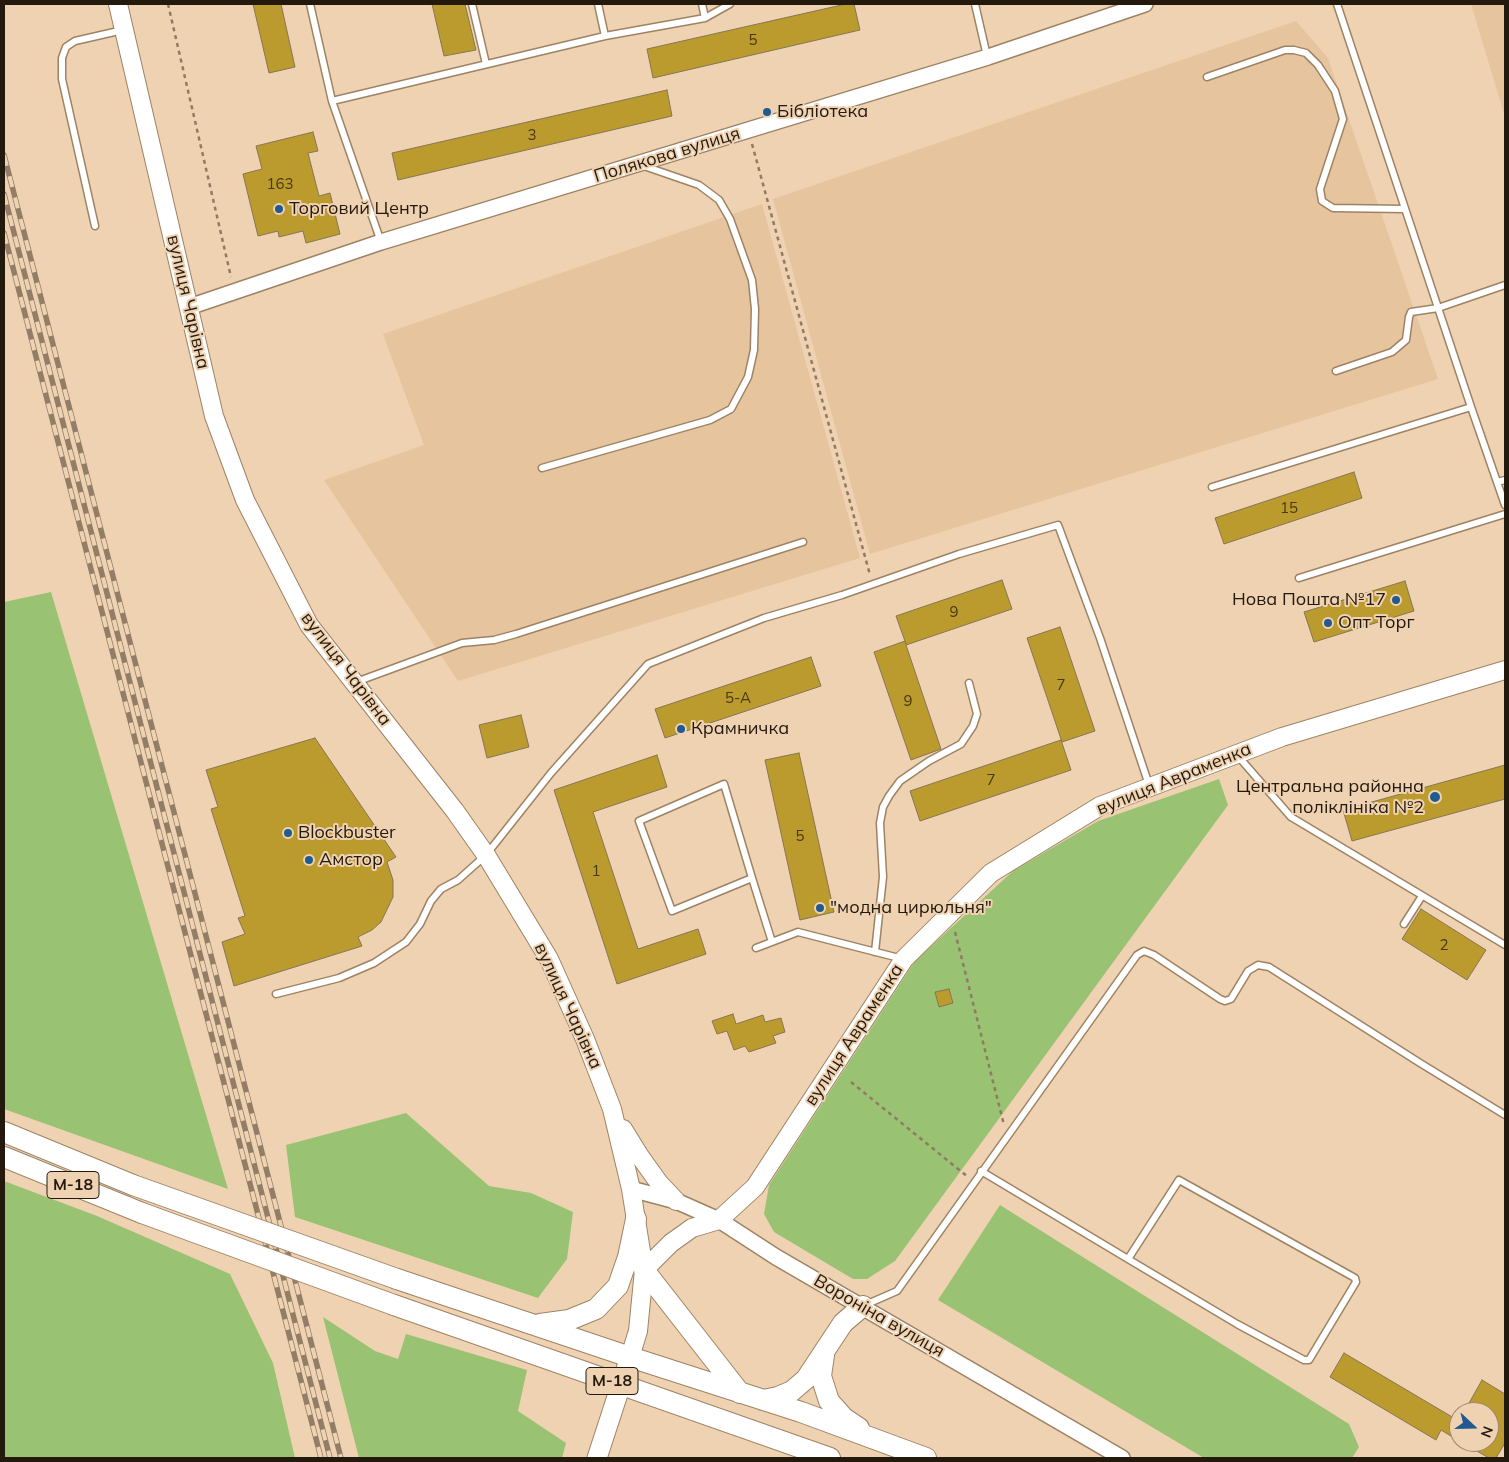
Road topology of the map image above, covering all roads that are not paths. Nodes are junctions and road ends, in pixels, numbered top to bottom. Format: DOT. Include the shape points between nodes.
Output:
graph roads {
  1 [pos="118,4"];
  2 [pos="310,4"];
  3 [pos="472,4"];
  4 [pos="598,4"];
  5 [pos="702,4"];
  6 [pos="730,4"];
  7 [pos="975,4"];
  8 [pos="1145,4"];
  9 [pos="1337,4"];
  10 [pos="705,18"];
  11 [pos="124,30"];
  12 [pos="605,36"];
  13 [pos="988,57"];
  14 [pos="486,64"];
  15 [pos="1208,77"];
  16 [pos="332,100"];
  17 [pos="638,164"];
  18 [pos="1405,208"];
  19 [pos="95,226"];
  20 [pos="381,242"];
  21 [pos="1505,285"];
  22 [pos="189,307"];
  23 [pos="1438,308"];
  24 [pos="1336,371"];
  25 [pos="1471,407"];
  26 [pos="542,468"];
  27 [pos="1505,480"];
  28 [pos="1498,482"];
  29 [pos="1212,487"];
  30 [pos="1505,505"];
  31 [pos="1505,514"];
  32 [pos="803,542"];
  33 [pos="1299,578"];
  34 [pos="1505,670"];
  35 [pos="354,683"];
  36 [pos="968,683"];
  37 [pos="1237,754"];
  38 [pos="1150,787"];
  39 [pos="486,855"];
  40 [pos="752,878"];
  41 [pos="1422,896"];
  42 [pos="1404,924"];
  43 [pos="772,942"];
  44 [pos="1505,945"];
  45 [pos="756,948"];
  46 [pos="875,952"];
  47 [pos="904,959"];
  48 [pos="276,994"];
  49 [pos="612,1109"];
  50 [pos="1505,1115"];
  51 [pos="4,1132"];
  52 [pos="4,1157"];
  53 [pos="981,1171"];
  54 [pos="631,1189"];
  55 [pos="676,1201"];
  56 [pos="636,1219"];
  57 [pos="719,1220"];
  58 [pos="1128,1259"];
  59 [pos="644,1270"];
  60 [pos="862,1306"];
  61 [pos="535,1325"];
  62 [pos="824,1350"];
  63 [pos="630,1357"];
  64 [pos="621,1384"];
  65 [pos="740,1393"];
  66 [pos="764,1400"];
  67 [pos="876,1440"];
  68 [pos="597,1458"];
  69 [pos="830,1458"];
  70 [pos="926,1458"];
  71 [pos="1122,1458"];
  1 -- 11 [label="main road, вулиця Чарівна"];
  2 -- 16 [label="lane"];
  3 -- 14 [label="lane"];
  4 -- 12 [label="lane"];
  5 -- 10 [label="lane"];
  6 -- 10 [label="lane"];
  7 -- 13 [label="lane"];
  8 -- 13 [label="street, Полякова вулиця"];
  9 -- 18 [label="lane"];
  10 -- 12 [label="lane"];
  11 -- 19 [label="lane" via="75,41 66,47 62,58 62,78"];
  11 -- 22 [label="main road, вулиця Чарівна"];
  12 -- 14 [label="lane"];
  13 -- 17 [label="street, Полякова вулиця"];
  14 -- 16 [label="lane"];
  15 -- 18 [label="lane" via="1284,50 1306,53 1336,91 1342,119 1320,189 1322,201 1333,208"];
  16 -- 20 [label="lane"];
  17 -- 20 [label="street, Полякова вулиця"];
  17 -- 26 [label="lane" via="699,185 719,200 730,219 752,280 754,350 748,377 731,409 710,420"];
  18 -- 23 [label="lane"];
  20 -- 22 [label="street, Полякова вулиця"];
  21 -- 23 [label="lane"];
  22 -- 35 [label="main road, вулиця Чарівна" via="214,416 245,500 309,625"];
  23 -- 24 [label="lane" via="1412,312 1406,340 1392,352"];
  23 -- 25 [label="lane"];
  25 -- 28 [label="lane"];
  25 -- 29 [label="lane"];
  27 -- 28 [label="lane"];
  28 -- 30 [label="lane"];
  31 -- 33 [label="lane"];
  32 -- 35 [label="lane" via="516,634 462,643"];
  34 -- 37 [label="main road, вулиця Авраменка" via="1282,737"];
  35 -- 39 [label="main road, вулиця Чарівна"];
  36 -- 46 [label="lane" via="978,714 961,744 900,781 883,807 880,823 883,877"];
  37 -- 38 [label="main road, вулиця Авраменка"];
  37 -- 41 [label="lane" via="1291,817"];
  38 -- 39 [label="lane" via="1058,525 764,618 648,664 551,773"];
  38 -- 47 [label="main road, вулиця Авраменка" via="1100,806 991,873"];
  39 -- 48 [label="lane" via="458,880 440,889 414,932 391,953 339,978"];
  39 -- 49 [label="main road, вулиця Чарівна" via="550,959"];
  40 -- 40 [label="lane" via="724,784 639,821 672,912"];
  40 -- 43 [label="lane"];
  41 -- 42 [label="lane"];
  41 -- 44 [label="lane"];
  43 -- 45 [label="lane"];
  43 -- 46 [label="lane" via="798,932"];
  46 -- 47 [label="lane"];
  47 -- 57 [label="main road, вулиця Авраменка" via="755,1187"];
  49 -- 54 [label="main road, вулиця Чарівна"];
  49 -- 55 [label="main road" via="639,1155"];
  50 -- 53 [label="lane" via="1269,967 1258,965 1248,971 1231,999 1225,1001 1144,951 1136,955"];
  51 -- 61 [label="highway, М-18, bridge" via="133,1186 396,1280"];
  52 -- 64 [label="highway, М-18, bridge" via="142,1213"];
  53 -- 58 [label="lane"];
  53 -- 60 [label="lane" via="896,1291"];
  54 -- 55 [label="street, Вороніна вулиця"];
  54 -- 56 [label="main road, вулиця Чарівна"];
  55 -- 57 [label="street, Вороніна вулиця"];
  56 -- 59 [label="main road, вулиця Чарівна"];
  56 -- 61 [label="highway" via="618,1286 596,1309 569,1320"];
  57 -- 59 [label="main road" via="692,1228 671,1243"];
  57 -- 60 [label="street, Вороніна вулиця"];
  58 -- 58 [label="lane" via="1306,1361 1310,1360 1356,1282 1356,1278 1179,1180"];
  59 -- 63 [label="main road, вулиця Чарівна" via="638,1331"];
  59 -- 65 [label="highway"];
  60 -- 62 [label="highway" via="843,1323"];
  60 -- 71 [label="street, Вороніна вулиця"];
  61 -- 63 [label="highway, М-18"];
  62 -- 66 [label="highway" via="806,1379 792,1391"];
  62 -- 67 [label="highway" via="821,1376 829,1401 844,1418"];
  63 -- 64 [label="main road"];
  63 -- 65 [label="highway, М-18"];
  64 -- 68 [label="main road"];
  64 -- 69 [label="highway, М-18"];
  65 -- 66 [label="highway, М-18"];
  66 -- 67 [label="highway, М-18"];
  67 -- 70 [label="highway, М-18"];
}
